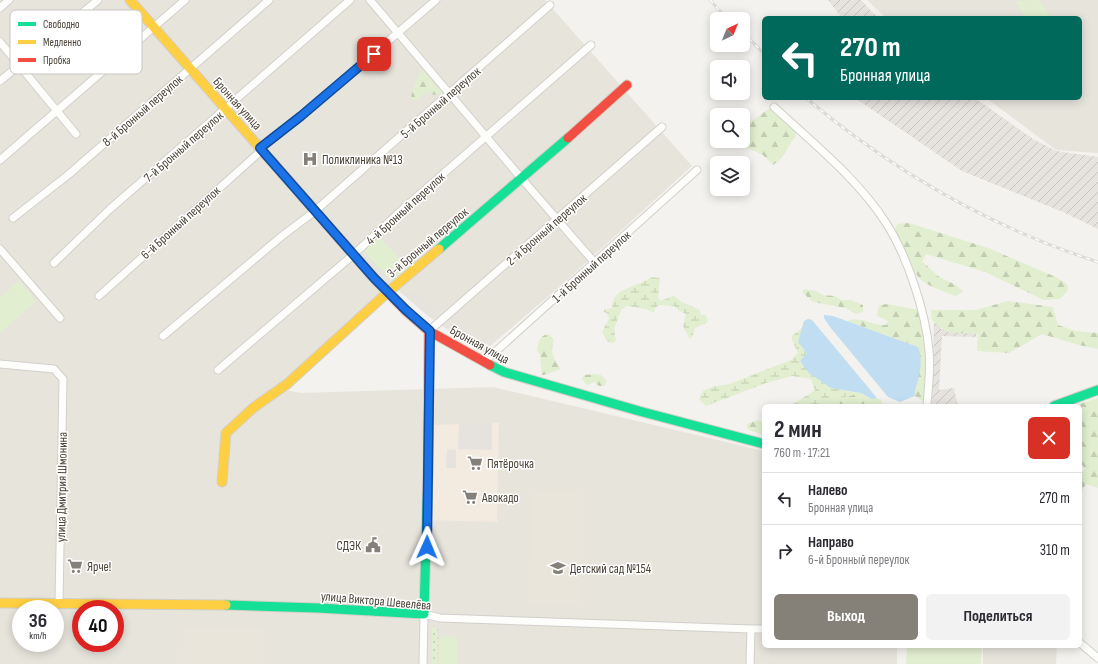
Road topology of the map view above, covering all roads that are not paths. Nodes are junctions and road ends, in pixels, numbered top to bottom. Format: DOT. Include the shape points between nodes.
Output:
graph roads {
  1 [pos="9,0"];
  2 [pos="98,0"];
  3 [pos="130,0"];
  4 [pos="185,0"];
  5 [pos="269,0"];
  6 [pos="350,0"];
  7 [pos="370,0"];
  8 [pos="436,0"];
  9 [pos="550,5"];
  10 [pos="0,8"];
  11 [pos="86,10"];
  12 [pos="139,10"];
  13 [pos="142,14"];
  14 [pos="154,27"];
  15 [pos="398,33"];
  16 [pos="142,37"];
  17 [pos="0,42"];
  18 [pos="591,45"];
  19 [pos="10,54"];
  20 [pos="190,69"];
  21 [pos="10,73"];
  22 [pos="27,74"];
  23 [pos="100,74"];
  24 [pos="0,81"];
  25 [pos="627,85"];
  26 [pos="450,94"];
  27 [pos="774,107"];
  28 [pos="226,110"];
  29 [pos="57,111"];
  30 [pos="662,127"];
  31 [pos="76,134"];
  32 [pos="487,137"];
  33 [pos="261,149"];
  34 [pos="0,160"];
  35 [pos="697,170"];
  36 [pos="522,179"];
  37 [pos="315,211"];
  38 [pos="13,218"];
  39 [pos="557,220"];
  40 [pos="0,250"];
  41 [pos="353,255"];
  42 [pos="54,263"];
  43 [pos="595,263"];
  44 [pos="388,292"];
  45 [pos="99,296"];
  46 [pos="60,318"];
  47 [pos="430,331"];
  48 [pos="163,336"];
  49 [pos="484,362"];
  50 [pos="0,364"];
  51 [pos="218,370"];
  52 [pos="1098,390"];
  53 [pos="927,404"];
  54 [pos="1060,404"];
  55 [pos="762,443"];
  56 [pos="222,482"];
  57 [pos="59,600"];
  58 [pos="0,603"];
  59 [pos="12,603"];
  60 [pos="64,603"];
  61 [pos="424,614"];
  62 [pos="751,629"];
  63 [pos="762,629"];
  64 [pos="1082,645"];
  65 [pos="1098,658"];
  66 [pos="424,664"];
  67 [pos="750,664"];
  1 -- 10 [label="street"];
  2 -- 11 [label="street"];
  3 -- 12 [label="street, Бронная улица"];
  4 -- 14 [label="street"];
  5 -- 20 [label="street, 8-й Бронный переулок"];
  6 -- 28 [label="street, 7-й Бронный переулок"];
  7 -- 15 [label="street"];
  8 -- 15 [label="street, 6-й Бронный переулок"];
  9 -- 26 [label="street, 5-й Бронный переулок"];
  13 -- 14 [label="street, Бронная улица"];
  14 -- 16 [label="street"];
  14 -- 20 [label="street, Бронная улица"];
  15 -- 26 [label="street"];
  15 -- 33 [label="street, 6-й Бронный переулок"];
  17 -- 19 [label="street"];
  18 -- 32 [label="street, 4-й Бронный переулок"];
  20 -- 28 [label="street, Бронная улица"];
  20 -- 38 [label="street, 8-й Бронный переулок" via="68,175"];
  21 -- 24 [label="street"];
  22 -- 29 [label="street"];
  23 -- 29 [label="street"];
  25 -- 36 [label="street, 3-й Бронный переулок"];
  26 -- 32 [label="street"];
  26 -- 37 [label="street, 5-й Бронный переулок"];
  27 -- 53 [label="street" via="859,188 886,222 903,254 914,283 929,351"];
  28 -- 33 [label="street, Бронная улица"];
  28 -- 42 [label="street, 7-й Бронный переулок" via="110,209"];
  29 -- 31 [label="street"];
  29 -- 34 [label="street"];
  30 -- 39 [label="street, 2-й Бронный переулок"];
  32 -- 36 [label="street"];
  32 -- 41 [label="street, 4-й Бронный переулок"];
  33 -- 37 [label="street, Бронная улица"];
  33 -- 45 [label="street, 6-й Бронный переулок"];
  35 -- 43 [label="street, 1-й Бронный переулок"];
  36 -- 39 [label="street"];
  36 -- 44 [label="street, 3-й Бронный переулок"];
  37 -- 41 [label="street, Бронная улица"];
  37 -- 48 [label="street, 5-й Бронный переулок"];
  39 -- 43 [label="street"];
  39 -- 47 [label="street, 2-й Бронный переулок"];
  40 -- 46 [label="street"];
  41 -- 44 [label="street, Бронная улица"];
  41 -- 51 [label="street, 4-й Бронный переулок"];
  43 -- 49 [label="street, 1-й Бронный переулок"];
  44 -- 47 [label="street, Бронная улица"];
  44 -- 56 [label="street, 3-й Бронный переулок" via="287,384 253,408 226,433"];
  47 -- 49 [label="street, Бронная улица"];
  47 -- 61 [label="street"];
  49 -- 55 [label="street, Бронная улица" via="526,380"];
  50 -- 57 [label="street, улица Дмитрия Шмонина" via="54,369 64,379"];
  52 -- 54 [label="street"];
  58 -- 59 [label="street, улица Виктора Шевелёва"];
  60 -- 61 [label="street, улица Виктора Шевелёва" via="310,608"];
  61 -- 62 [label="street, улица Виктора Шевелёва" via="440,618"];
  61 -- 66 [label="street"];
  62 -- 63 [label="street, улица Виктора Шевелёва"];
  62 -- 67 [label="street"];
  64 -- 65 [label="street"];
}
